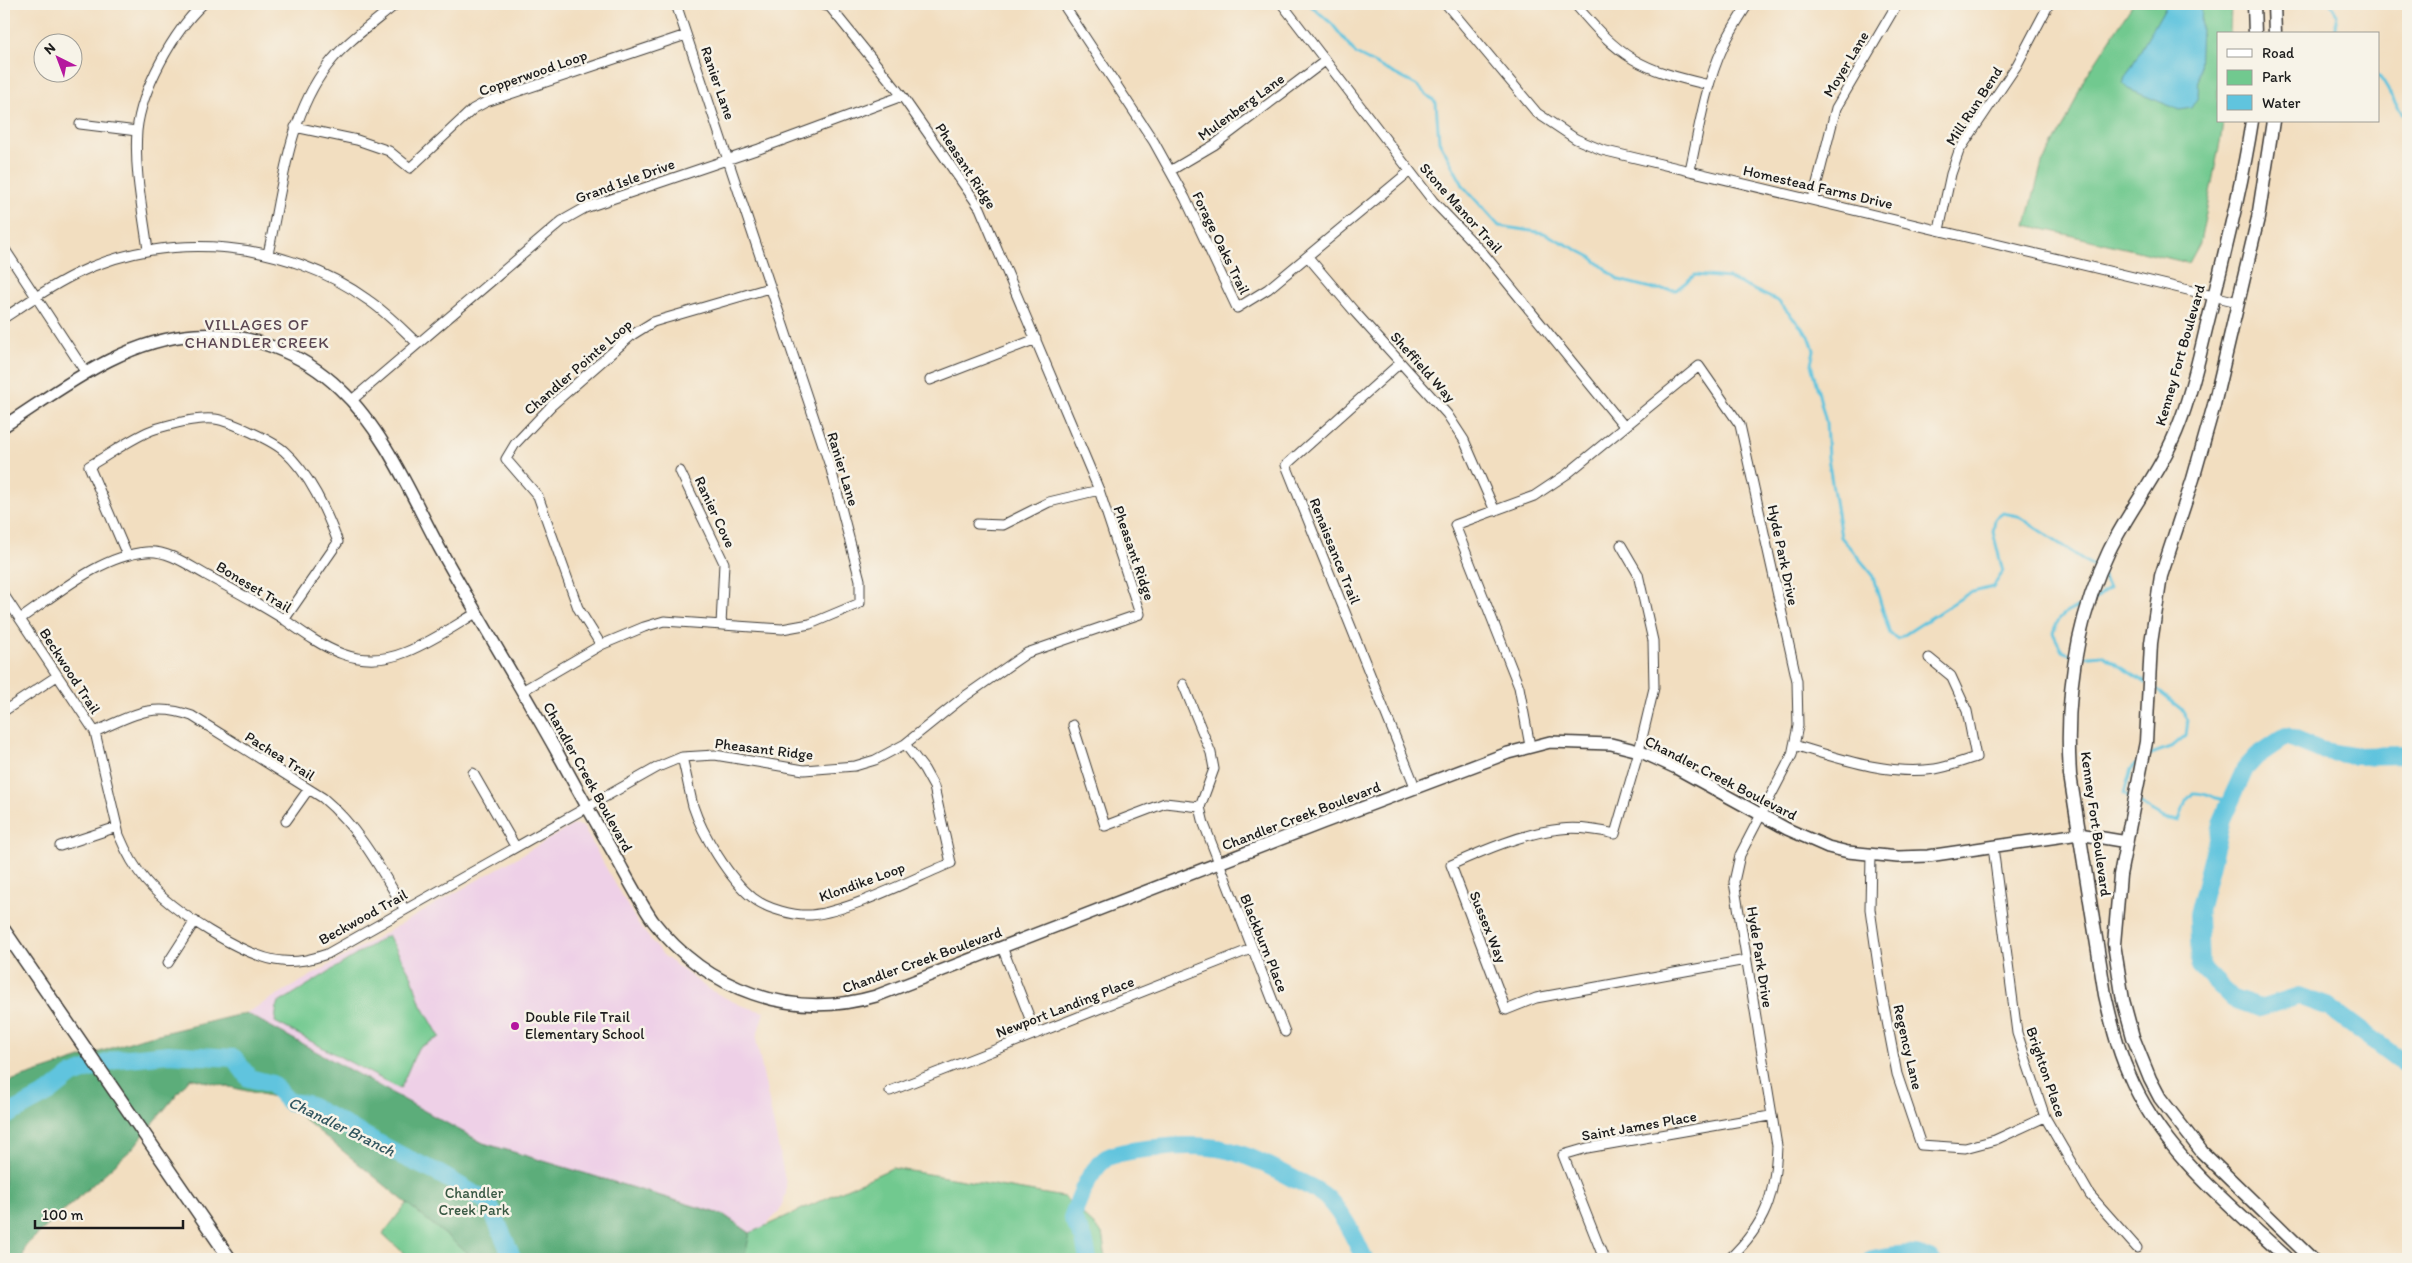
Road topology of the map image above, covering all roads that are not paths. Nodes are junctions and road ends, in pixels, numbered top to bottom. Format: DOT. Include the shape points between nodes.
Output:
graph roads {
  1 [pos="203,4"];
  2 [pos="396,4"];
  3 [pos="676,4"];
  4 [pos="819,4"];
  5 [pos="1063,4"];
  6 [pos="1282,4"];
  7 [pos="1446,4"];
  8 [pos="1575,4"];
  9 [pos="1748,4"];
  10 [pos="1897,4"];
  11 [pos="2049,4"];
  12 [pos="2254,4"];
  13 [pos="2274,4"];
  14 [pos="2256,32"];
  15 [pos="2275,32"];
  16 [pos="686,35"];
  17 [pos="1325,60"];
  18 [pos="1709,85"];
  19 [pos="902,96"];
  20 [pos="2252,122"];
  21 [pos="2273,122"];
  22 [pos="80,124"];
  23 [pos="296,127"];
  24 [pos="137,131"];
  25 [pos="729,158"];
  26 [pos="1690,170"];
  27 [pos="1170,171"];
  28 [pos="1410,172"];
  29 [pos="1812,200"];
  30 [pos="1940,230"];
  31 [pos="4,248"];
  32 [pos="148,250"];
  33 [pos="268,254"];
  34 [pos="1308,257"];
  35 [pos="769,288"];
  36 [pos="2214,296"];
  37 [pos="35,297"];
  38 [pos="2238,302"];
  39 [pos="4,318"];
  40 [pos="1036,339"];
  41 [pos="417,342"];
  42 [pos="1400,363"];
  43 [pos="86,373"];
  44 [pos="930,380"];
  45 [pos="352,400"];
  46 [pos="4,426"];
  47 [pos="1624,426"];
  48 [pos="680,471"];
  49 [pos="1099,490"];
  50 [pos="1496,511"];
  51 [pos="977,524"];
  52 [pos="1621,545"];
  53 [pos="127,555"];
  54 [pos="4,595"];
  55 [pos="476,613"];
  56 [pos="20,619"];
  57 [pos="284,620"];
  58 [pos="721,625"];
  59 [pos="601,645"];
  60 [pos="1929,658"];
  61 [pos="57,676"];
  62 [pos="1183,684"];
  63 [pos="522,691"];
  64 [pos="4,711"];
  65 [pos="1072,725"];
  66 [pos="95,732"];
  67 [pos="905,744"];
  68 [pos="1794,745"];
  69 [pos="1530,746"];
  70 [pos="1639,751"];
  71 [pos="682,757"];
  72 [pos="473,773"];
  73 [pos="1416,789"];
  74 [pos="308,790"];
  75 [pos="587,807"];
  76 [pos="1200,807"];
  77 [pos="1760,815"];
  78 [pos="286,821"];
  79 [pos="117,827"];
  80 [pos="2079,834"];
  81 [pos="2128,837"];
  82 [pos="60,846"];
  83 [pos="516,846"];
  84 [pos="1994,846"];
  85 [pos="1871,855"];
  86 [pos="1218,863"];
  87 [pos="405,910"];
  88 [pos="195,921"];
  89 [pos="4,930"];
  90 [pos="1002,947"];
  91 [pos="1251,949"];
  92 [pos="1746,960"];
  93 [pos="168,963"];
  94 [pos="1285,1032"];
  95 [pos="1036,1034"];
  96 [pos="890,1091"];
  97 [pos="1770,1116"];
  98 [pos="2045,1117"];
  99 [pos="2138,1248"];
  100 [pos="230,1259"];
  101 [pos="1604,1259"];
  102 [pos="1729,1259"];
  103 [pos="2288,1259"];
  104 [pos="2312,1259"];
  1 -- 24 [label="street" via="165,52 149,87"];
  2 -- 23 [label="street" via="328,64 306,98"];
  3 -- 16 [label="street, Ranier Lane"];
  4 -- 19 [label="street, Pheasant Ridge" via="830,8"];
  5 -- 27 [label="street, Forage Oaks Trail" via="1135,110"];
  6 -- 17 [label="street, Stone Manor Trail"];
  7 -- 26 [label="street, Homestead Farms Drive" via="1523,98 1550,123 1602,150"];
  8 -- 18 [label="street" via="1612,45 1633,60 1659,72"];
  9 -- 18 [label="street" via="1722,48"];
  10 -- 29 [label="street, Moyer Lane" via="1836,108"];
  11 -- 30 [label="street, Mill Run Bend" via="2017,66 1959,151"];
  12 -- 14 [label="main road"];
  13 -- 15 [label="main road"];
  16 -- 23 [label="street, Copperwood Loop" via="486,102 473,109 410,168 381,148"];
  16 -- 25 [label="street, Ranier Lane"];
  17 -- 27 [label="street, Mulenberg Lane" via="1214,145"];
  17 -- 28 [label="street, Stone Manor Trail"];
  18 -- 26 [label="street"];
  19 -- 25 [label="street, Grand Isle Drive"];
  19 -- 40 [label="street, Pheasant Ridge" via="980,208"];
  20 -- 36 [label="main road, Kenney Fort Boulevard" via="2233,222"];
  21 -- 38 [label="main road, Kenney Fort Boulevard" via="2258,218"];
  22 -- 24 [label="street"];
  23 -- 33 [label="street"];
  24 -- 32 [label="street"];
  25 -- 35 [label="street, Ranier Lane"];
  25 -- 41 [label="street, Grand Isle Drive" via="585,208 562,221"];
  26 -- 29 [label="street, Homestead Farms Drive"];
  27 -- 34 [label="street, Forage Oaks Trail" via="1237,308 1268,289"];
  28 -- 34 [label="street, Forage Oaks Trail"];
  28 -- 47 [label="street, Stone Manor Trail" via="1432,201 1484,254 1536,315"];
  29 -- 30 [label="street, Homestead Farms Drive"];
  30 -- 36 [label="street, Homestead Farms Drive"];
  31 -- 37 [label="street"];
  32 -- 33 [label="street" via="222,247"];
  32 -- 37 [label="street" via="79,272"];
  33 -- 41 [label="street" via="336,280 369,300"];
  34 -- 42 [label="street, Sheffield Way"];
  35 -- 58 [label="street, Ranier Lane" via="830,469 860,580 860,602 810,624 782,629"];
  35 -- 59 [label="street, Chandler Pointe Loop" via="653,322 632,335 552,405 515,444 506,459 538,496 578,608"];
  36 -- 38 [label="street, Homestead Farms Drive"];
  36 -- 80 [label="main road, Kenney Fort Boulevard" via="2189,396 2172,444 2115,542 2095,586 2076,646 2068,742"];
  37 -- 39 [label="street"];
  37 -- 43 [label="street"];
  38 -- 81 [label="main road, Kenney Fort Boulevard" via="2193,479 2161,576 2150,643 2146,742"];
  40 -- 44 [label="street"];
  40 -- 49 [label="street, Pheasant Ridge"];
  41 -- 45 [label="street, Grand Isle Drive"];
  42 -- 50 [label="street, Sheffield Way" via="1458,429"];
  42 -- 73 [label="street, Renaissance Trail" via="1286,465"];
  43 -- 45 [label="street, Chandler Creek Boulevard" via="114,357 146,345 187,336 222,336 272,346 301,359 330,379"];
  43 -- 46 [label="street, Chandler Creek Boulevard"];
  45 -- 55 [label="street, Chandler Creek Boulevard" via="385,448"];
  47 -- 50 [label="street, Hyde Park Drive" via="1554,483 1534,496"];
  47 -- 68 [label="street, Hyde Park Drive" via="1699,366 1740,425 1796,681 1798,726"];
  48 -- 58 [label="street, Ranier Cove" via="724,563"];
  49 -- 51 [label="street" via="1048,502 1003,525"];
  49 -- 67 [label="street, Pheasant Ridge" via="1140,614 1027,653 961,699"];
  50 -- 69 [label="street, Hyde Park Drive" via="1454,525 1519,687"];
  52 -- 70 [label="street" via="1638,574 1653,641 1654,688"];
  53 -- 56 [label="street, Boneset Trail" via="94,570"];
  53 -- 57 [label="street, Boneset Trail" via="148,552 171,556"];
  53 -- 57 [label="street" via="89,466 153,430 186,421 216,420 262,437 284,451 304,476 326,512 338,542"];
  54 -- 56 [label="street, Beckwood Trail"];
  55 -- 57 [label="street, Boneset Trail" via="405,653 370,660 328,650"];
  55 -- 63 [label="street, Chandler Creek Boulevard"];
  56 -- 61 [label="street, Beckwood Trail"];
  58 -- 59 [label="street, Ranier Lane" via="664,621"];
  59 -- 63 [label="street, Ranier Lane"];
  60 -- 68 [label="street" via="1951,676 1967,711 1976,757 1935,769 1895,769 1845,760"];
  61 -- 64 [label="street"];
  61 -- 66 [label="street, Beckwood Trail"];
  62 -- 76 [label="street" via="1211,753 1214,770"];
  63 -- 75 [label="street, Chandler Creek Boulevard"];
  65 -- 76 [label="street" via="1105,826 1165,803"];
  66 -- 74 [label="street, Pachea Trail" via="145,710 179,711 192,716"];
  66 -- 79 [label="street, Beckwood Trail"];
  67 -- 71 [label="street, Pheasant Ridge" via="875,760 855,766 804,770 715,755"];
  67 -- 71 [label="street, Klondike Loop" via="934,787 951,863 844,907 810,915 780,911 754,900 739,885 715,850 694,808"];
  68 -- 77 [label="street, Hyde Park Drive" via="1777,787"];
  69 -- 70 [label="street, Chandler Creek Boulevard" via="1581,742 1611,744"];
  69 -- 73 [label="street, Chandler Creek Boulevard"];
  70 -- 77 [label="street, Chandler Creek Boulevard"];
  70 -- 92 [label="street, Sussex Way" via="1615,834 1562,829 1536,834 1450,866 1506,1010 1536,998"];
  71 -- 75 [label="street, Pheasant Ridge"];
  72 -- 83 [label="street"];
  73 -- 86 [label="street, Chandler Creek Boulevard"];
  74 -- 78 [label="street"];
  74 -- 87 [label="street, Pachea Trail" via="336,809 352,826"];
  75 -- 83 [label="street, Beckwood Trail"];
  75 -- 90 [label="street, Chandler Creek Boulevard" via="662,932 702,969 745,992 804,1004 840,1005 876,996"];
  76 -- 86 [label="street, Blackburn Place"];
  77 -- 85 [label="street, Chandler Creek Boulevard" via="1828,847"];
  77 -- 92 [label="street, Hyde Park Drive" via="1740,855 1734,882"];
  79 -- 82 [label="street"];
  79 -- 88 [label="street, Beckwood Trail" via="126,851 144,879"];
  80 -- 81 [label="street, Chandler Creek Boulevard"];
  80 -- 84 [label="street, Chandler Creek Boulevard"];
  80 -- 103 [label="main road, Kenney Fort Boulevard" via="2105,995 2113,1032 2128,1073 2167,1139 2190,1167"];
  81 -- 104 [label="main road, Kenney Fort Boulevard" via="2120,875 2114,944 2123,1000 2133,1037 2150,1079 2171,1115 2202,1152"];
  83 -- 87 [label="street, Beckwood Trail"];
  84 -- 85 [label="street, Chandler Creek Boulevard" via="1928,856"];
  84 -- 98 [label="street, Brighton Place" via="2017,1033"];
  85 -- 98 [label="street, Regency Lane" via="1870,909 1883,1000 1897,1074 1921,1145 1965,1148 1995,1140"];
  86 -- 90 [label="street, Chandler Creek Boulevard"];
  86 -- 91 [label="street, Blackburn Place"];
  87 -- 88 [label="street, Beckwood Trail" via="327,954 297,962 252,954"];
  88 -- 93 [label="street"];
  89 -- 100 [label="main road"];
  90 -- 95 [label="street"];
  91 -- 94 [label="street, Blackburn Place"];
  91 -- 95 [label="street, Newport Landing Place"];
  92 -- 97 [label="street, Hyde Park Drive"];
  95 -- 96 [label="street, Newport Landing Place"];
  97 -- 101 [label="street, Saint James Place" via="1563,1155"];
  97 -- 102 [label="street, Hyde Park Drive" via="1777,1146 1775,1179 1769,1202 1760,1222"];
  98 -- 99 [label="street, Brighton Place" via="2090,1195"];
}
